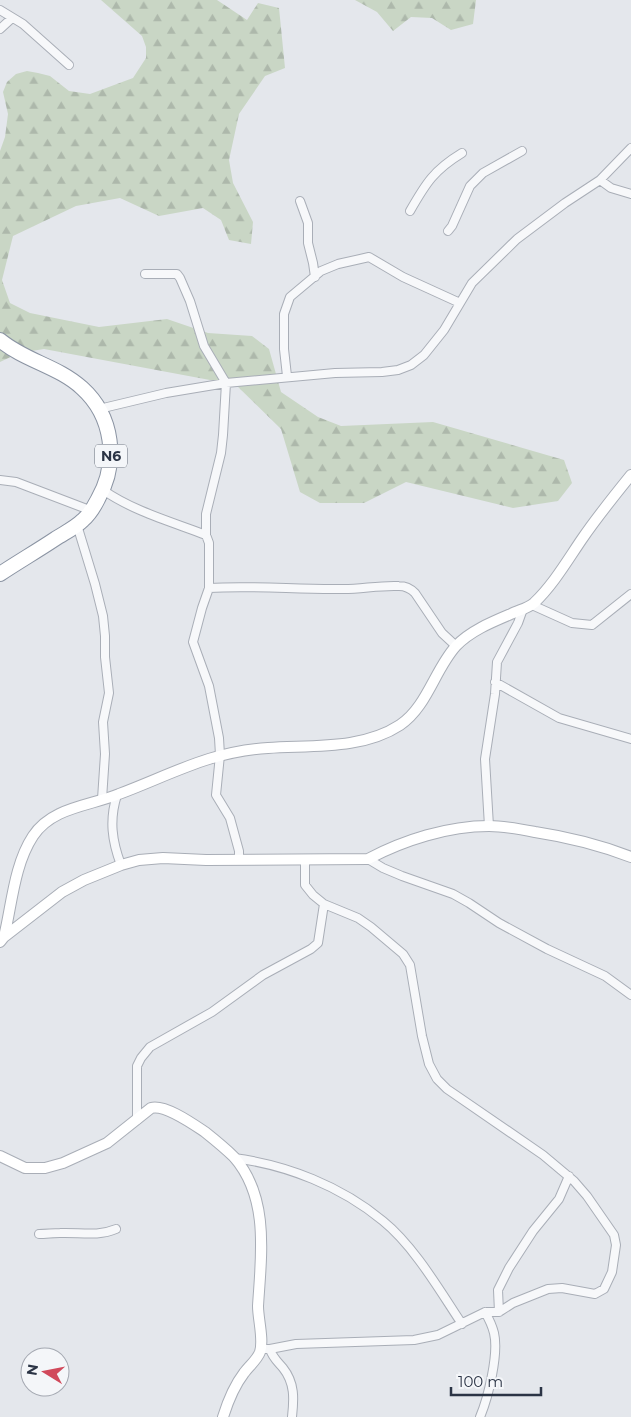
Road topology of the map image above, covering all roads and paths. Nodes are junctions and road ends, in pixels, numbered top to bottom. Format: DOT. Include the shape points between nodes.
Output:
graph roads {
  1 [pos="0,10"];
  2 [pos="12,18"];
  3 [pos="0,29"];
  4 [pos="69,65"];
  5 [pos="631,148"];
  6 [pos="522,151"];
  7 [pos="462,153"];
  8 [pos="600,180"];
  9 [pos="631,194"];
  10 [pos="300,201"];
  11 [pos="410,211"];
  12 [pos="448,231"];
  13 [pos="145,274"];
  14 [pos="314,277"];
  15 [pos="460,303"];
  16 [pos="0,340"];
  17 [pos="287,376"];
  18 [pos="226,383"];
  19 [pos="99,409"];
  20 [pos="631,475"];
  21 [pos="0,480"];
  22 [pos="103,490"];
  23 [pos="92,511"];
  24 [pos="77,525"];
  25 [pos="206,535"];
  26 [pos="0,574"];
  27 [pos="209,588"];
  28 [pos="631,594"];
  29 [pos="528,607"];
  30 [pos="456,646"];
  31 [pos="495,682"];
  32 [pos="631,739"];
  33 [pos="220,755"];
  34 [pos="117,795"];
  35 [pos="102,799"];
  36 [pos="489,826"];
  37 [pos="631,856"];
  38 [pos="305,859"];
  39 [pos="368,859"];
  40 [pos="239,860"];
  41 [pos="121,865"];
  42 [pos="324,904"];
  43 [pos="2,940"];
  44 [pos="631,995"];
  45 [pos="137,1120"];
  46 [pos="0,1156"];
  47 [pos="234,1158"];
  48 [pos="569,1176"];
  49 [pos="116,1229"];
  50 [pos="40,1234"];
  51 [pos="485,1312"];
  52 [pos="499,1312"];
  53 [pos="462,1324"];
  54 [pos="265,1349"];
  55 [pos="223,1417"];
  56 [pos="292,1417"];
  57 [pos="480,1417"];
  1 -- 2 [label="street"];
  2 -- 3 [label="street"];
  2 -- 4 [label="street"];
  5 -- 8 [label="street"];
  6 -- 12 [label="street" via="483,173 470,186"];
  7 -- 11 [label="street" via="430,178"];
  8 -- 9 [label="street" via="611,188"];
  8 -- 15 [label="street" via="517,239 472,283"];
  10 -- 14 [label="street" via="308,223"];
  13 -- 18 [label="street" via="177,274 180,278 204,346"];
  14 -- 15 [label="street" via="338,264 369,257 403,277"];
  14 -- 17 [label="street" via="290,297 284,314"];
  15 -- 17 [label="street" via="444,330 424,355 410,366 382,372"];
  16 -- 19 [label="highway, N6" via="70,379 92,398"];
  17 -- 18 [label="street"];
  18 -- 19 [label="street"];
  18 -- 25 [label="street" via="222,444 206,514"];
  19 -- 22 [label="highway, N6" via="111,450 111,464"];
  20 -- 29 [label="street" via="562,570"];
  21 -- 23 [label="street" via="16,482"];
  22 -- 23 [label="highway, N6"];
  22 -- 25 [label="street" via="135,508"];
  23 -- 24 [label="highway, N6"];
  24 -- 26 [label="highway, N6"];
  24 -- 35 [label="street" via="95,584 105,636 109,693 103,722"];
  25 -- 27 [label="street" via="209,543"];
  27 -- 30 [label="street" via="404,586 415,593 442,633"];
  27 -- 33 [label="street" via="193,642 209,686"];
  28 -- 29 [label="street" via="592,624 572,623"];
  29 -- 30 [label="street" via="478,630"];
  29 -- 31 [label="street" via="497,662"];
  30 -- 33 [label="street" via="417,708 407,720 388,732 344,744 240,750"];
  31 -- 32 [label="street" via="559,718"];
  31 -- 36 [label="street" via="485,759"];
  33 -- 34 [label="street" via="200,760"];
  33 -- 40 [label="street" via="216,796 230,818"];
  34 -- 35 [label="street"];
  34 -- 41 [label="street" via="111,825"];
  35 -- 43 [label="street" via="47,821 34,835 18,871"];
  36 -- 37 [label="street" via="558,836"];
  36 -- 39 [label="street" via="430,835"];
  38 -- 39 [label="street"];
  38 -- 40 [label="street"];
  38 -- 42 [label="street" via="305,885"];
  39 -- 44 [label="street" via="469,902 499,923 605,976"];
  40 -- 41 [label="street" via="163,858"];
  41 -- 43 [label="street" via="62,892"];
  42 -- 45 [label="street" via="318,943 311,949 150,1047 137,1066"];
  42 -- 48 [label="street" via="358,918 403,954 410,965 422,1036 429,1064 437,1079"];
  45 -- 46 [label="street" via="107,1142 46,1168 25,1168"];
  45 -- 47 [label="street" via="151,1108 161,1107 201,1129"];
  47 -- 53 [label="street" via="263,1162 304,1176 342,1194 384,1221 416,1258"];
  47 -- 54 [label="street" via="252,1190 260,1221 258,1313"];
  48 -- 52 [label="street" via="559,1198 508,1268 498,1290"];
  48 -- 52 [label="street" via="614,1235 615,1256 609,1281 595,1294 572,1289 548,1289"];
  49 -- 50 [label="street" via="106,1233"];
  51 -- 52 [label="street"];
  51 -- 53 [label="street"];
  51 -- 57 [label="street" via="495,1335 495,1352 488,1397"];
  53 -- 54 [label="street" via="438,1335 414,1340 296,1344"];
  54 -- 55 [label="street" via="237,1382"];
  54 -- 56 [label="street" via="284,1369 293,1387"];
}
